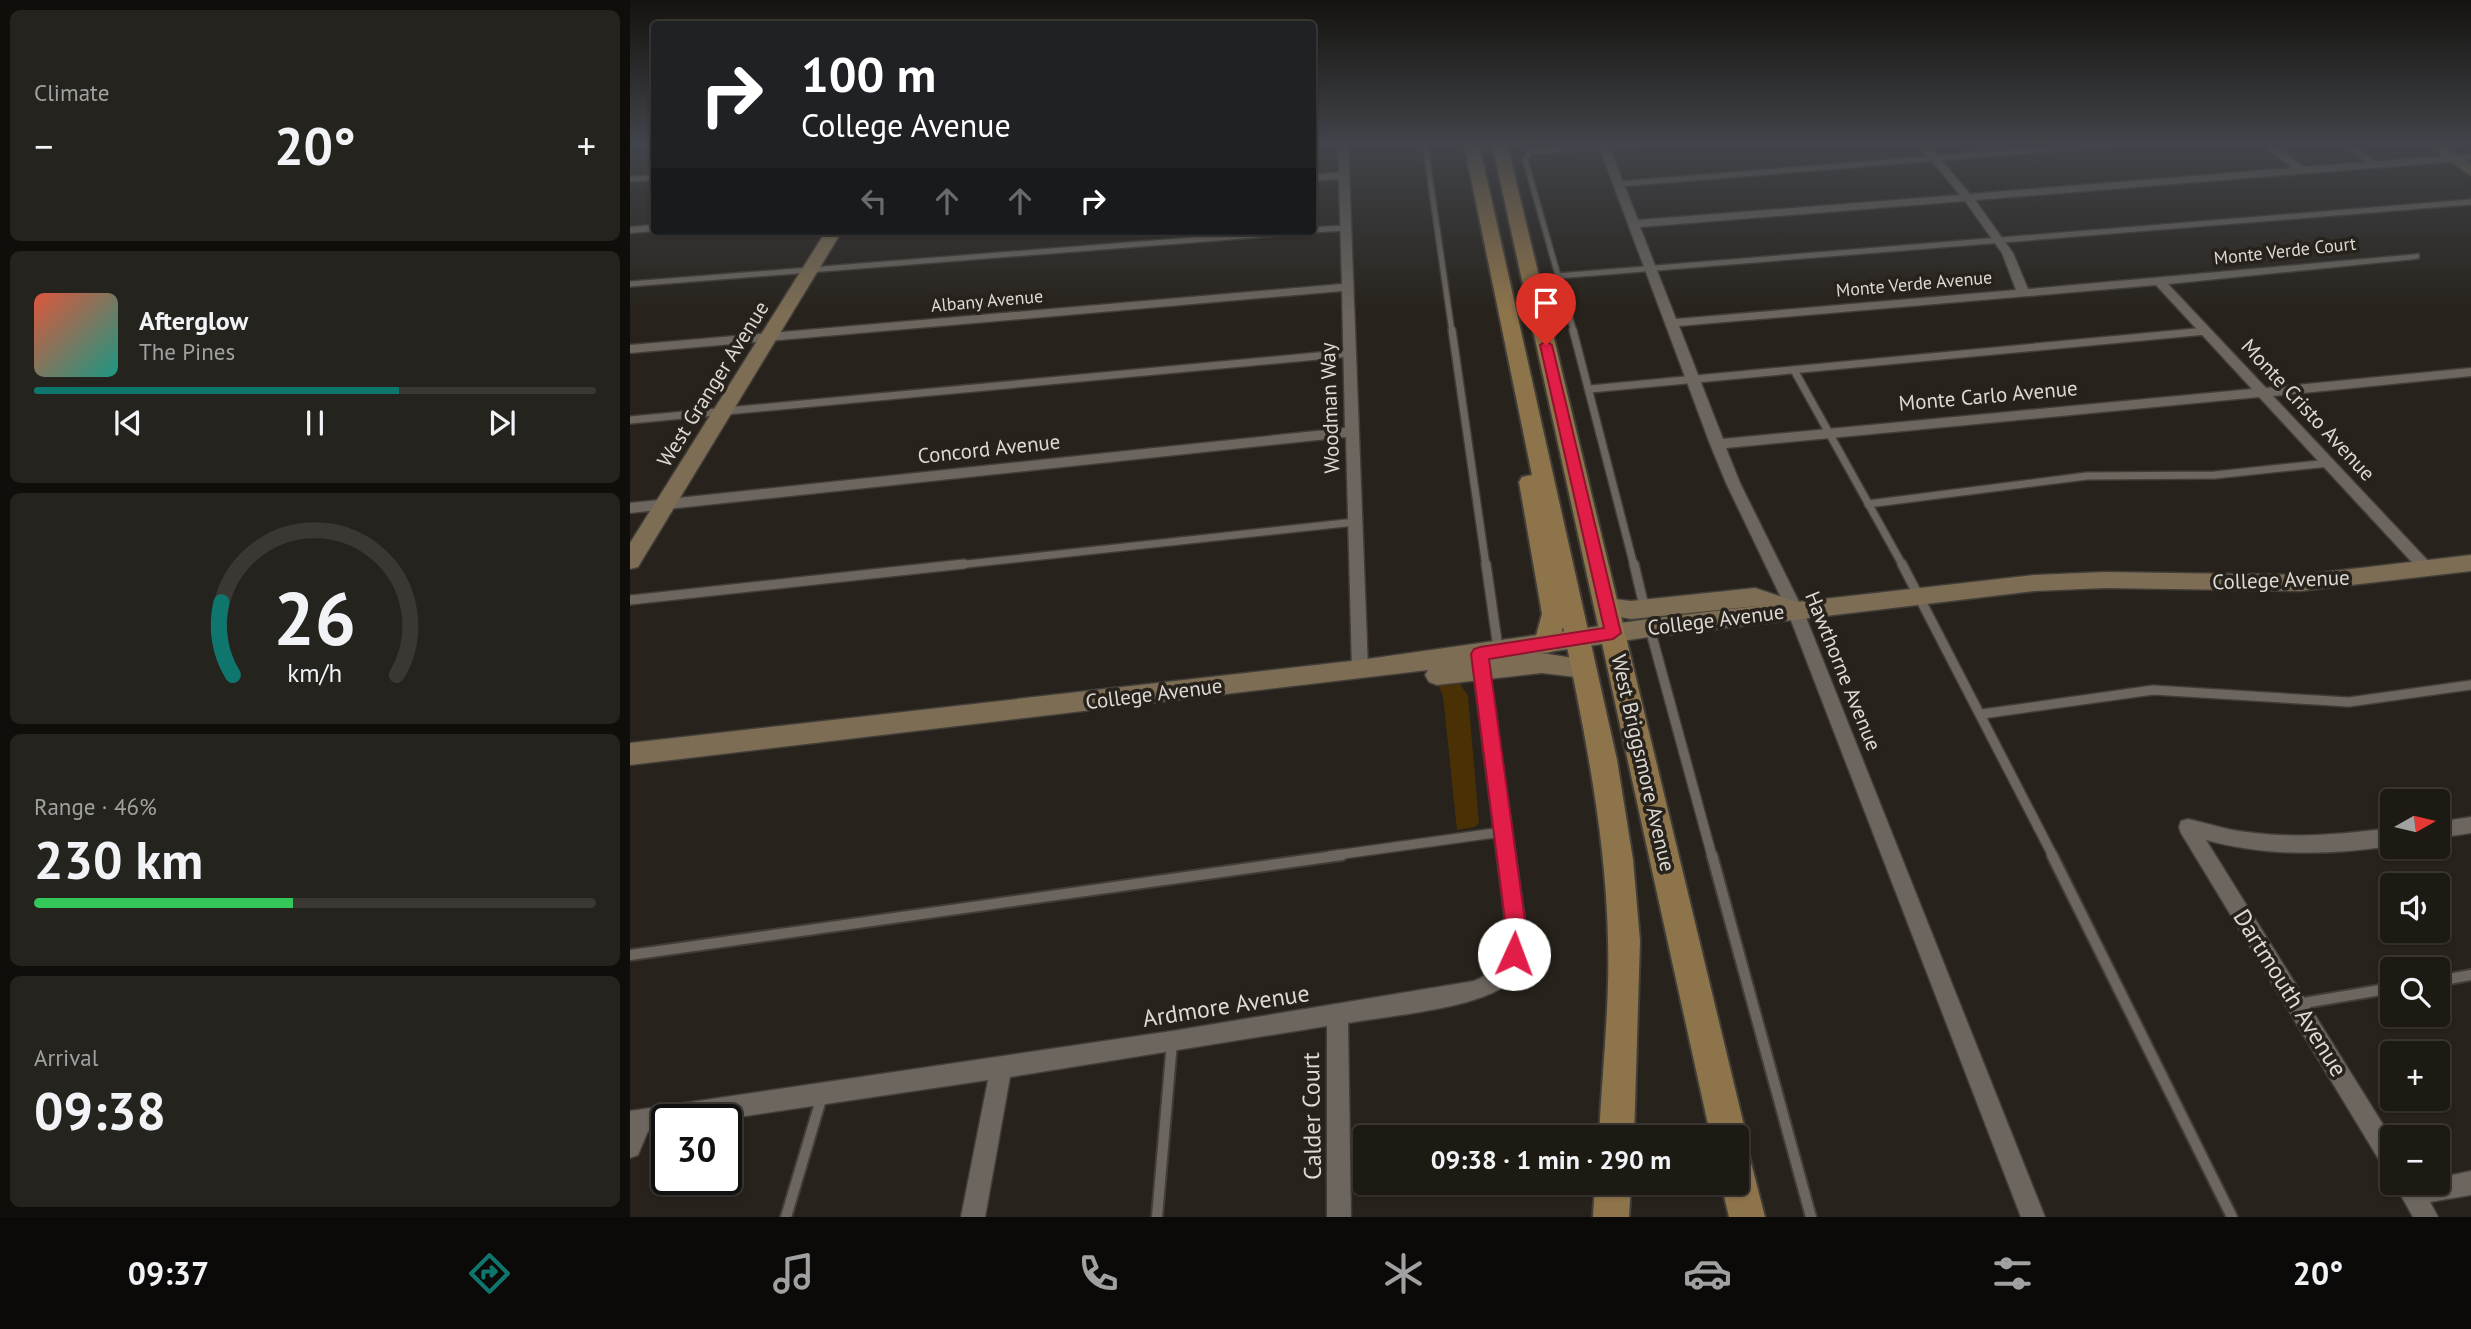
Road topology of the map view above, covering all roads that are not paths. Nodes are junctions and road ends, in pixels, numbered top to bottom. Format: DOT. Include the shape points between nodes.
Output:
graph roads {
  1 [pos="1344,201"];
  2 [pos="1432,201"];
  3 [pos="1483,201"];
  4 [pos="1515,201"];
  5 [pos="1536,201"];
  6 [pos="1625,201"];
  7 [pos="1943,201"];
  8 [pos="1968,201"];
  9 [pos="2471,202"];
  10 [pos="1634,224"];
  11 [pos="651,228"];
  12 [pos="1345,228"];
  13 [pos="630,230"];
  14 [pos="1316,230"];
  15 [pos="832,235"];
  16 [pos="1255,235"];
  17 [pos="2000,239"];
  18 [pos="2415,256"];
  19 [pos="1650,268"];
  20 [pos="811,270"];
  21 [pos="1557,276"];
  22 [pos="2159,281"];
  23 [pos="630,284"];
  24 [pos="1347,287"];
  25 [pos="2023,293"];
  26 [pos="1671,323"];
  27 [pos="2206,331"];
  28 [pos="768,339"];
  29 [pos="630,349"];
  30 [pos="1349,353"];
  31 [pos="1794,370"];
  32 [pos="2471,372"];
  33 [pos="1692,379"];
  34 [pos="1590,389"];
  35 [pos="2264,393"];
  36 [pos="722,412"];
  37 [pos="630,420"];
  38 [pos="1532,425"];
  39 [pos="1353,432"];
  40 [pos="1825,433"];
  41 [pos="1717,444"];
  42 [pos="2329,463"];
  43 [pos="664,504"];
  44 [pos="1868,504"];
  45 [pos="630,508"];
  46 [pos="1355,522"];
  47 [pos="630,561"];
  48 [pos="2471,563"];
  49 [pos="2426,568"];
  50 [pos="1778,577"];
  51 [pos="1920,596"];
  52 [pos="1755,597"];
  53 [pos="630,600"];
  54 [pos="1795,610"];
  55 [pos="1647,618"];
  56 [pos="1610,620"];
  57 [pos="1578,638"];
  58 [pos="1547,643"];
  59 [pos="1487,658"];
  60 [pos="1584,668"];
  61 [pos="1360,670"];
  62 [pos="2471,685"];
  63 [pos="1982,714"];
  64 [pos="630,754"];
  65 [pos="2471,825"];
  66 [pos="2450,828"];
  67 [pos="1502,832"];
  68 [pos="2380,839"];
  69 [pos="630,955"];
  70 [pos="2471,975"];
  71 [pos="2450,979"];
  72 [pos="2380,990"];
  73 [pos="2298,1004"];
  74 [pos="1337,1015"];
  75 [pos="1172,1042"];
  76 [pos="1001,1068"];
  77 [pos="822,1093"];
  78 [pos="635,1121"];
  79 [pos="1617,1125"];
  80 [pos="1726,1125"];
  81 [pos="2380,1140"];
  82 [pos="630,1147"];
  83 [pos="2471,1183"];
  84 [pos="2450,1185"];
  85 [pos="1612,1195"];
  86 [pos="1742,1195"];
  87 [pos="2413,1195"];
  88 [pos="786,1217"];
  89 [pos="973,1217"];
  90 [pos="1157,1217"];
  91 [pos="1339,1217"];
  92 [pos="1611,1217"];
  93 [pos="1747,1217"];
  94 [pos="1811,1217"];
  95 [pos="2033,1217"];
  96 [pos="2232,1217"];
  97 [pos="2426,1217"];
  1 -- 12 [label="street, Woodman Way"];
  2 -- 59 [label="lane"];
  3 -- 38 [label="main road, West Briggsmore Avenue"];
  4 -- 56 [label="main road, West Briggsmore Avenue"];
  5 -- 21 [label="lane"];
  6 -- 10 [label="street, Hawthorne Avenue"];
  7 -- 10 [label="street"];
  8 -- 17 [label="street"];
  9 -- 17 [label="lane"];
  10 -- 19 [label="street, Hawthorne Avenue"];
  11 -- 13 [label="street"];
  12 -- 14 [label="lane"];
  12 -- 24 [label="street, Woodman Way"];
  15 -- 20 [label="street, West Granger Avenue"];
  16 -- 20 [label="lane"];
  17 -- 19 [label="lane"];
  17 -- 25 [label="street" via="2016,267"];
  18 -- 22 [label="street, Monte Verde Court"];
  19 -- 21 [label="lane"];
  19 -- 26 [label="street, Hawthorne Avenue"];
  20 -- 23 [label="lane"];
  20 -- 28 [label="street, West Granger Avenue"];
  21 -- 34 [label="lane"];
  22 -- 25 [label="street, Monte Verde Avenue"];
  22 -- 27 [label="street, Monte Cristo Avenue"];
  24 -- 28 [label="street, Albany Avenue"];
  24 -- 30 [label="street, Woodman Way"];
  25 -- 26 [label="street, Monte Verde Avenue"];
  26 -- 33 [label="street, Hawthorne Avenue"];
  27 -- 31 [label="lane"];
  27 -- 35 [label="street, Monte Cristo Avenue"];
  28 -- 29 [label="street, Albany Avenue"];
  28 -- 36 [label="street, West Granger Avenue"];
  30 -- 36 [label="lane"];
  30 -- 39 [label="street, Woodman Way"];
  31 -- 33 [label="lane"];
  31 -- 40 [label="lane"];
  32 -- 35 [label="street, Monte Carlo Avenue"];
  33 -- 34 [label="lane"];
  33 -- 41 [label="street, Hawthorne Avenue"];
  34 -- 55 [label="lane"];
  35 -- 40 [label="street, Monte Carlo Avenue"];
  35 -- 42 [label="street, Monte Cristo Avenue"];
  36 -- 37 [label="lane"];
  36 -- 43 [label="street, West Granger Avenue"];
  38 -- 57 [label="main road, West Briggsmore Avenue"];
  38 -- 58 [label="main road" via="1527,467 1554,614"];
  39 -- 43 [label="street, Concord Avenue"];
  39 -- 46 [label="street, Woodman Way"];
  40 -- 41 [label="street, Monte Carlo Avenue"];
  40 -- 44 [label="lane"];
  41 -- 50 [label="street, Hawthorne Avenue"];
  42 -- 44 [label="lane" via="2215,475 2087,476"];
  42 -- 49 [label="street, Monte Cristo Avenue"];
  43 -- 45 [label="street, Concord Avenue"];
  43 -- 47 [label="street, West Granger Avenue"];
  44 -- 51 [label="lane"];
  46 -- 53 [label="lane"];
  46 -- 61 [label="street, Woodman Way"];
  48 -- 49 [label="street, College Avenue"];
  49 -- 51 [label="street, College Avenue" via="2300,583 2063,581"];
  50 -- 52 [label="street" via="1772,590"];
  50 -- 54 [label="street, Hawthorne Avenue"];
  51 -- 54 [label="street, College Avenue"];
  51 -- 63 [label="lane"];
  52 -- 54 [label="street"];
  52 -- 55 [label="street"];
  54 -- 55 [label="street, College Avenue"];
  54 -- 95 [label="street, Hawthorne Avenue"];
  55 -- 56 [label="street, College Avenue"];
  55 -- 94 [label="lane"];
  56 -- 57 [label="street, College Avenue"];
  56 -- 80 [label="main road, West Briggsmore Avenue"];
  57 -- 58 [label="street, College Avenue"];
  57 -- 60 [label="main road, West Briggsmore Avenue"];
  58 -- 59 [label="street, College Avenue"];
  59 -- 60 [label="street"];
  59 -- 61 [label="street, College Avenue"];
  59 -- 67 [label="street, Ardmore Avenue"];
  60 -- 79 [label="main road, West Briggsmore Avenue" via="1605,772 1622,897"];
  61 -- 64 [label="street, College Avenue"];
  62 -- 63 [label="lane" via="2349,702 2153,690"];
  63 -- 96 [label="lane"];
  65 -- 66 [label="street"];
  67 -- 69 [label="lane"];
  67 -- 74 [label="street, Ardmore Avenue" via="1516,928 1507,972 1496,983 1474,991"];
  68 -- 73 [label="street, Dartmouth Avenue" via="2300,844 2246,841 2188,827"];
  70 -- 71 [label="lane"];
  72 -- 73 [label="lane"];
  73 -- 81 [label="street, Dartmouth Avenue"];
  74 -- 75 [label="street, Ardmore Avenue"];
  74 -- 91 [label="street, Calder Court"];
  75 -- 76 [label="street, Ardmore Avenue"];
  75 -- 90 [label="lane"];
  76 -- 77 [label="street, Ardmore Avenue"];
  76 -- 89 [label="street"];
  77 -- 78 [label="street, Ardmore Avenue"];
  77 -- 88 [label="lane"];
  78 -- 82 [label="street"];
  83 -- 84 [label="street"];
  85 -- 92 [label="main road"];
  86 -- 93 [label="main road"];
  87 -- 97 [label="street"];
}
